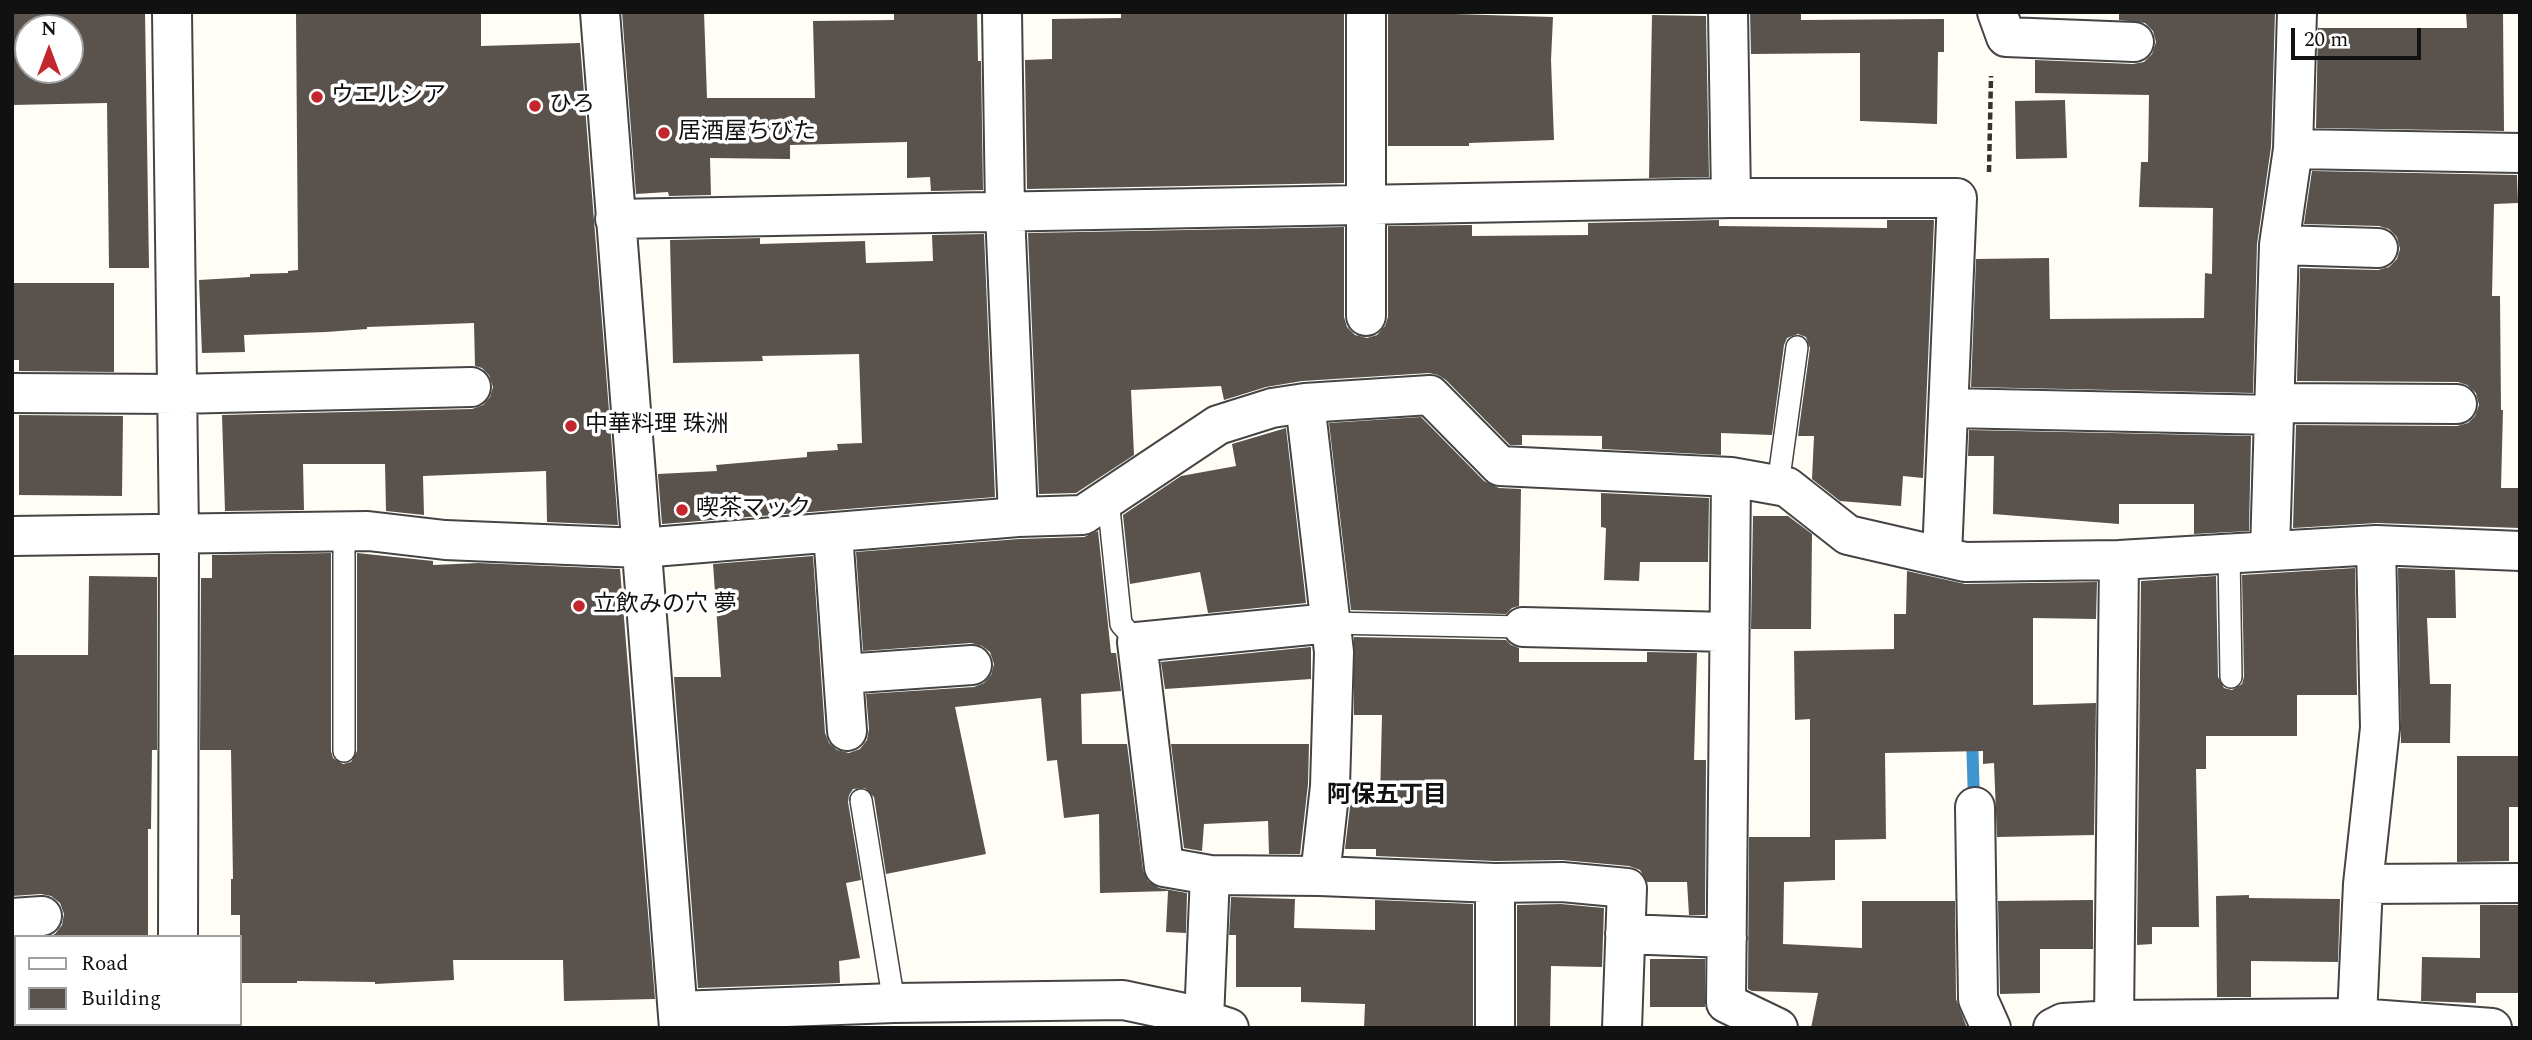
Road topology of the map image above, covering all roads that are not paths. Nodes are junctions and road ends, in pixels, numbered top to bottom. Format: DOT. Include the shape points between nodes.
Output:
graph roads {
  1 [pos="172,12"];
  2 [pos="600,12"];
  3 [pos="1002,12"];
  4 [pos="1366,12"];
  5 [pos="1728,12"];
  6 [pos="2297,12"];
  7 [pos="2002,24"];
  8 [pos="2134,42"];
  9 [pos="2293,149"];
  10 [pos="2520,153"];
  11 [pos="1731,198"];
  12 [pos="1366,205"];
  13 [pos="1005,212"];
  14 [pos="615,219"];
  15 [pos="2278,245"];
  16 [pos="2378,248"];
  17 [pos="1366,316"];
  18 [pos="1797,347"];
  19 [pos="471,387"];
  20 [pos="12,393"];
  21 [pos="177,394"];
  22 [pos="1305,402"];
  23 [pos="2457,404"];
  24 [pos="1948,408"];
  25 [pos="2274,409"];
  26 [pos="1731,477"];
  27 [pos="1778,485"];
  28 [pos="1108,499"];
  29 [pos="1018,517"];
  30 [pos="344,532"];
  31 [pos="833,533"];
  32 [pos="178,534"];
  33 [pos="12,536"];
  34 [pos="2376,545"];
  35 [pos="642,548"];
  36 [pos="2270,551"];
  37 [pos="2520,551"];
  38 [pos="2229,553"];
  39 [pos="1942,556"];
  40 [pos="2119,561"];
  41 [pos="1330,623"];
  42 [pos="1523,627"];
  43 [pos="1728,632"];
  44 [pos="1137,642"];
  45 [pos="971,665"];
  46 [pos="843,674"];
  47 [pos="2231,677"];
  48 [pos="847,731"];
  49 [pos="344,751"];
  50 [pos="860,800"];
  51 [pos="1975,807"];
  52 [pos="1210,875"];
  53 [pos="1320,876"];
  54 [pos="1495,883"];
  55 [pos="2520,883"];
  56 [pos="2363,884"];
  57 [pos="1625,934"];
  58 [pos="178,935"];
  59 [pos="1727,938"];
  60 [pos="910,1011"];
  61 [pos="2357,1018"];
  62 [pos="678,1019"];
  63 [pos="2114,1020"];
  64 [pos="1217,1024"];
  65 [pos="1494,1028"];
  66 [pos="1622,1028"];
  67 [pos="1779,1028"];
  68 [pos="1991,1028"];
  69 [pos="2053,1028"];
  70 [pos="2491,1028"];
  1 -- 21 [label="street"];
  2 -- 14 [label="street"];
  3 -- 13 [label="street"];
  4 -- 12 [label="street"];
  5 -- 11 [label="street"];
  6 -- 9 [label="street"];
  7 -- 8 [label="street"];
  9 -- 10 [label="street"];
  9 -- 15 [label="street"];
  11 -- 12 [label="street"];
  11 -- 24 [label="street" via="1957,198"];
  12 -- 13 [label="street"];
  12 -- 17 [label="street"];
  13 -- 14 [label="street"];
  13 -- 29 [label="street"];
  14 -- 35 [label="street"];
  15 -- 16 [label="street"];
  15 -- 25 [label="street"];
  18 -- 27 [label="lane"];
  19 -- 21 [label="street"];
  20 -- 21 [label="street"];
  21 -- 32 [label="street"];
  22 -- 26 [label="street" via="1430,395 1500,466"];
  22 -- 28 [label="street" via="1218,425"];
  22 -- 41 [label="street"];
  23 -- 25 [label="street"];
  24 -- 25 [label="street"];
  24 -- 39 [label="street"];
  25 -- 36 [label="street"];
  26 -- 27 [label="street"];
  26 -- 43 [label="street"];
  27 -- 39 [label="street" via="1787,486 1848,535"];
  28 -- 29 [label="street" via="1083,515"];
  28 -- 44 [label="lane" via="1121,624"];
  29 -- 31 [label="street"];
  30 -- 32 [label="street"];
  30 -- 35 [label="street"];
  30 -- 49 [label="lane"];
  31 -- 35 [label="street"];
  31 -- 46 [label="street"];
  32 -- 33 [label="street"];
  32 -- 58 [label="street"];
  34 -- 36 [label="street"];
  34 -- 37 [label="street"];
  34 -- 56 [label="street" via="2380,728"];
  35 -- 62 [label="street"];
  36 -- 38 [label="street"];
  38 -- 40 [label="street"];
  38 -- 47 [label="lane"];
  39 -- 40 [label="street" via="1965,562"];
  40 -- 63 [label="street"];
  41 -- 42 [label="lane"];
  41 -- 44 [label="street"];
  41 -- 53 [label="street" via="1334,652 1330,786"];
  42 -- 43 [label="street"];
  43 -- 59 [label="street"];
  44 -- 52 [label="street" via="1164,867"];
  45 -- 46 [label="street"];
  46 -- 48 [label="street"];
  50 -- 60 [label="lane"];
  51 -- 68 [label="street" via="1978,999"];
  52 -- 53 [label="street"];
  52 -- 64 [label="street"];
  53 -- 54 [label="street"];
  54 -- 57 [label="street" via="1562,882 1627,888"];
  54 -- 65 [label="street"];
  55 -- 56 [label="street"];
  56 -- 61 [label="street"];
  57 -- 59 [label="street"];
  57 -- 66 [label="street"];
  59 -- 67 [label="street" via="1726,1003"];
  60 -- 62 [label="street"];
  60 -- 64 [label="street" via="1123,1000"];
  61 -- 63 [label="street"];
  61 -- 70 [label="street"];
  63 -- 69 [label="street" via="2063,1023"];
}
